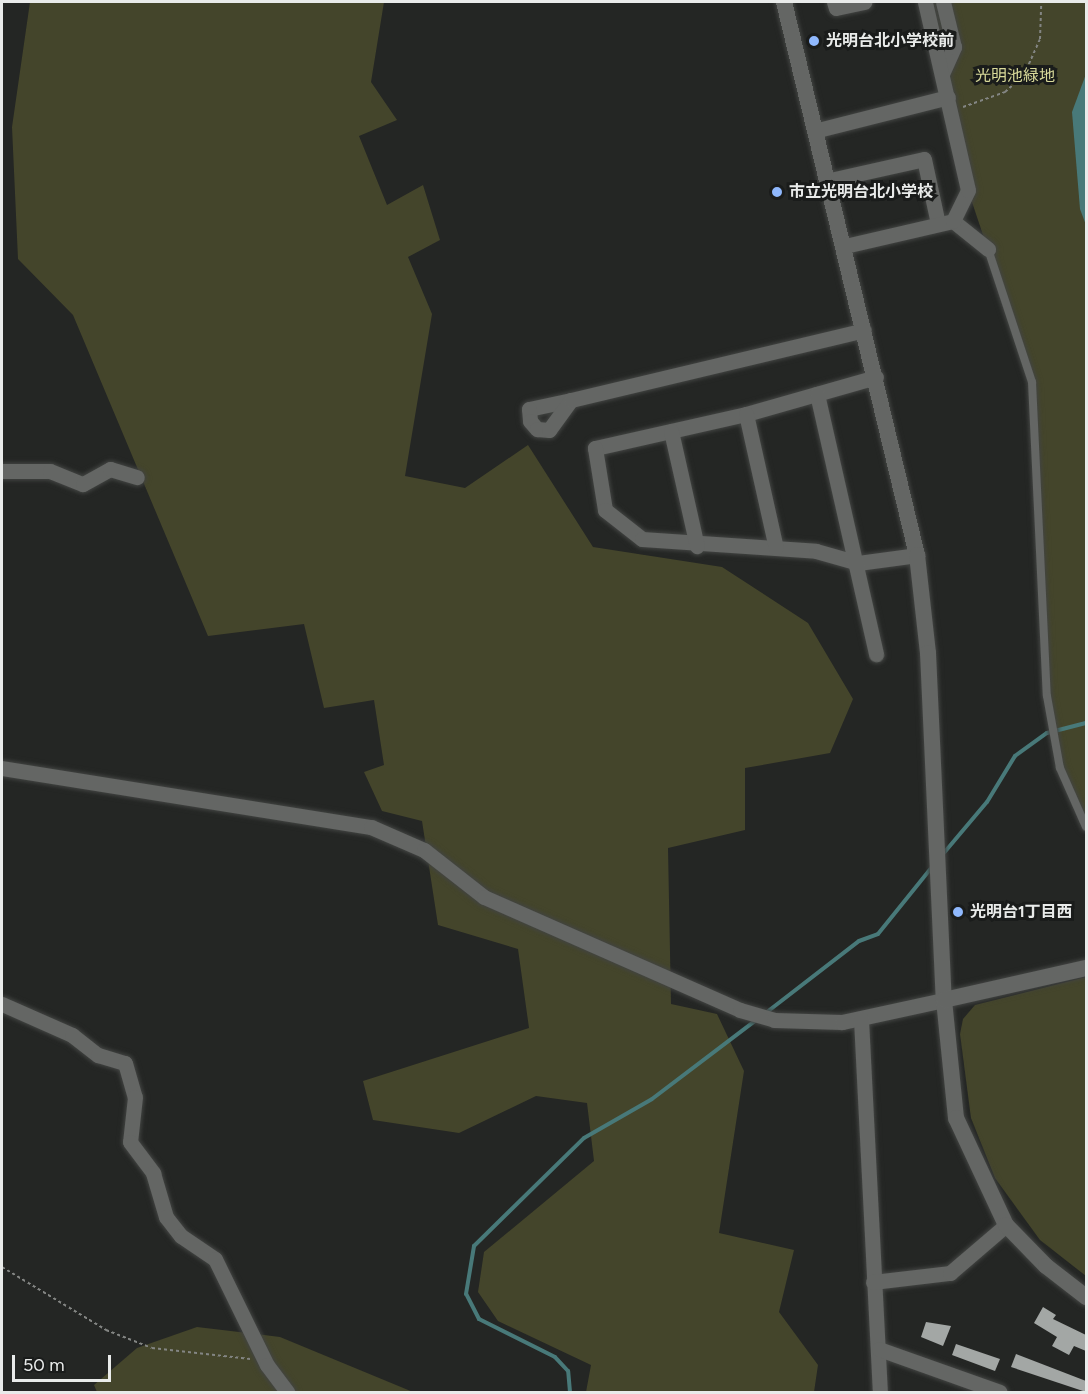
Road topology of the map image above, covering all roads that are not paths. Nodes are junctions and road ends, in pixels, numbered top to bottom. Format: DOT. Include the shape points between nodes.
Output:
graph roads {
  1 [pos="784,2"];
  2 [pos="834,2"];
  3 [pos="864,2"];
  4 [pos="925,2"];
  5 [pos="943,2"];
  6 [pos="942,74"];
  7 [pos="950,104"];
  8 [pos="818,130"];
  9 [pos="830,180"];
  10 [pos="946,222"];
  11 [pos="845,246"];
  12 [pos="988,249"];
  13 [pos="864,330"];
  14 [pos="876,377"];
  15 [pos="817,394"];
  16 [pos="571,400"];
  17 [pos="746,414"];
  18 [pos="671,431"];
  19 [pos="2,471"];
  20 [pos="137,477"];
  21 [pos="698,546"];
  22 [pos="776,548"];
  23 [pos="917,555"];
  24 [pos="858,563"];
  25 [pos="876,654"];
  26 [pos="2,768"];
  27 [pos="1086,827"];
  28 [pos="1086,968"];
  29 [pos="944,1000"];
  30 [pos="2,1004"];
  31 [pos="861,1018"];
  32 [pos="1006,1224"];
  33 [pos="873,1282"];
  34 [pos="1086,1297"];
  35 [pos="879,1349"];
  36 [pos="287,1392"];
  37 [pos="880,1392"];
  38 [pos="1000,1392"];
  1 -- 8 [label="street"];
  2 -- 3 [label="street" via="836,8"];
  4 -- 6 [label="street"];
  5 -- 6 [label="street" via="954,47"];
  6 -- 7 [label="street"];
  7 -- 8 [label="street"];
  7 -- 10 [label="street" via="968,190"];
  8 -- 9 [label="street"];
  9 -- 10 [label="street" via="924,159"];
  9 -- 11 [label="street"];
  10 -- 11 [label="street"];
  10 -- 12 [label="street"];
  11 -- 13 [label="street"];
  12 -- 27 [label="lane" via="1032,382 1047,696 1060,768"];
  13 -- 14 [label="street"];
  13 -- 16 [label="street"];
  14 -- 15 [label="street"];
  14 -- 23 [label="street"];
  15 -- 17 [label="street"];
  15 -- 24 [label="street"];
  17 -- 18 [label="street"];
  17 -- 22 [label="street"];
  18 -- 21 [label="street"];
  18 -- 21 [label="street" via="595,448 605,510 642,539"];
  19 -- 20 [label="street" via="50,471 83,484 110,469"];
  21 -- 22 [label="street"];
  22 -- 24 [label="street" via="816,550"];
  23 -- 24 [label="street"];
  23 -- 29 [label="street" via="928,652"];
  24 -- 25 [label="street"];
  26 -- 31 [label="street" via="371,827 424,850 484,897 740,1010 799,1022"];
  28 -- 29 [label="street"];
  29 -- 31 [label="street"];
  29 -- 32 [label="street" via="956,1118"];
  30 -- 36 [label="street" via="72,1035 98,1055 124,1062 135,1097 130,1142 153,1173 170,1226 215,1259 265,1360"];
  31 -- 33 [label="street"];
  32 -- 33 [label="street" via="950,1273"];
  32 -- 34 [label="street" via="1046,1266"];
  33 -- 35 [label="street"];
  35 -- 37 [label="street"];
  35 -- 38 [label="street"];
}
